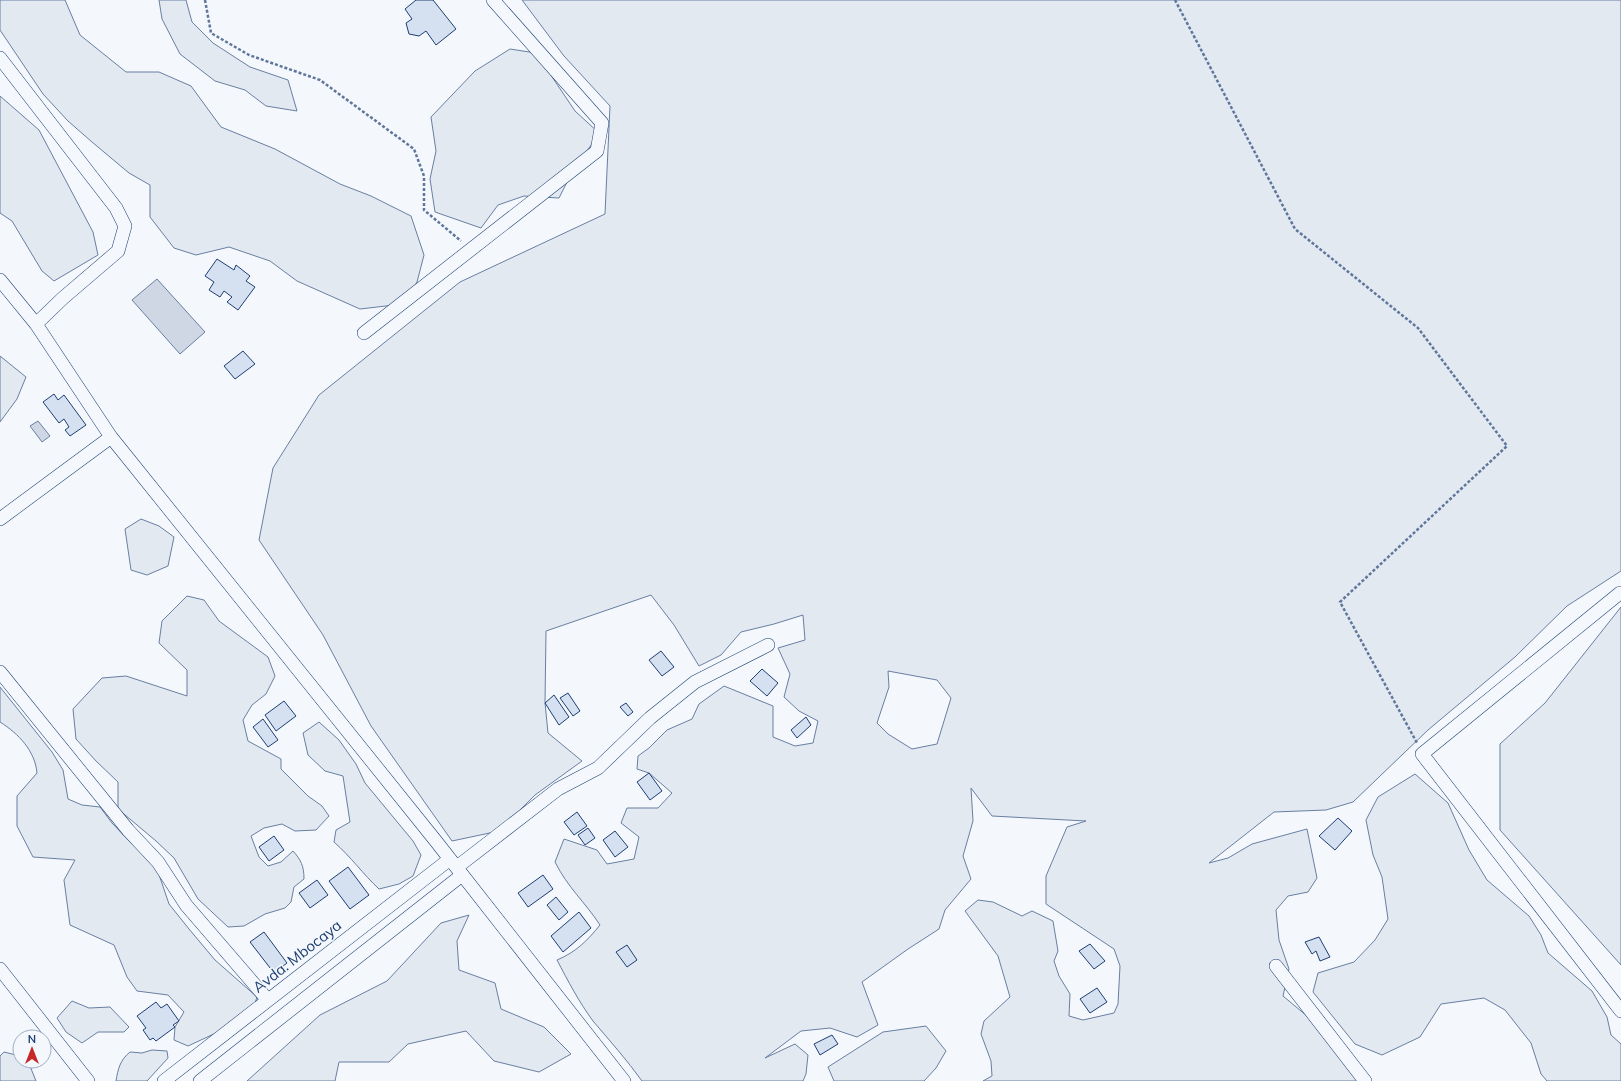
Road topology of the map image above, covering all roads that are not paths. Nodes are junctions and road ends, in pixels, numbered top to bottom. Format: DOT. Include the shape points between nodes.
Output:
graph roads {
  1 [pos="493,0"];
  2 [pos="0,58"];
  3 [pos="0,280"];
  4 [pos="36,324"];
  5 [pos="364,333"];
  6 [pos="111,437"];
  7 [pos="0,519"];
  8 [pos="1620,593"];
  9 [pos="768,645"];
  10 [pos="0,672"];
  11 [pos="456,867"];
  12 [pos="1276,966"];
  13 [pos="0,969"];
  14 [pos="267,999"];
  15 [pos="1621,1011"];
  16 [pos="88,1081"];
  17 [pos="164,1081"];
  18 [pos="200,1081"];
  19 [pos="624,1081"];
  20 [pos="1366,1081"];
  1 -- 5 [label="street" via="602,123 597,151"];
  2 -- 4 [label="street" via="116,208 125,226 118,251"];
  3 -- 4 [label="street"];
  4 -- 6 [label="street"];
  6 -- 7 [label="street"];
  6 -- 11 [label="street"];
  8 -- 15 [label="street" via="1422,754"];
  9 -- 11 [label="street" via="694,682 650,718 598,768 558,789"];
  10 -- 14 [label="street" via="128,830 158,862 186,905"];
  11 -- 14 [label="street, Avda. Mbocaya"];
  11 -- 18 [label="street"];
  11 -- 19 [label="street"];
  12 -- 20 [label="street"];
  13 -- 16 [label="street"];
  14 -- 17 [label="street, Avda. Mbocaya"];
}
